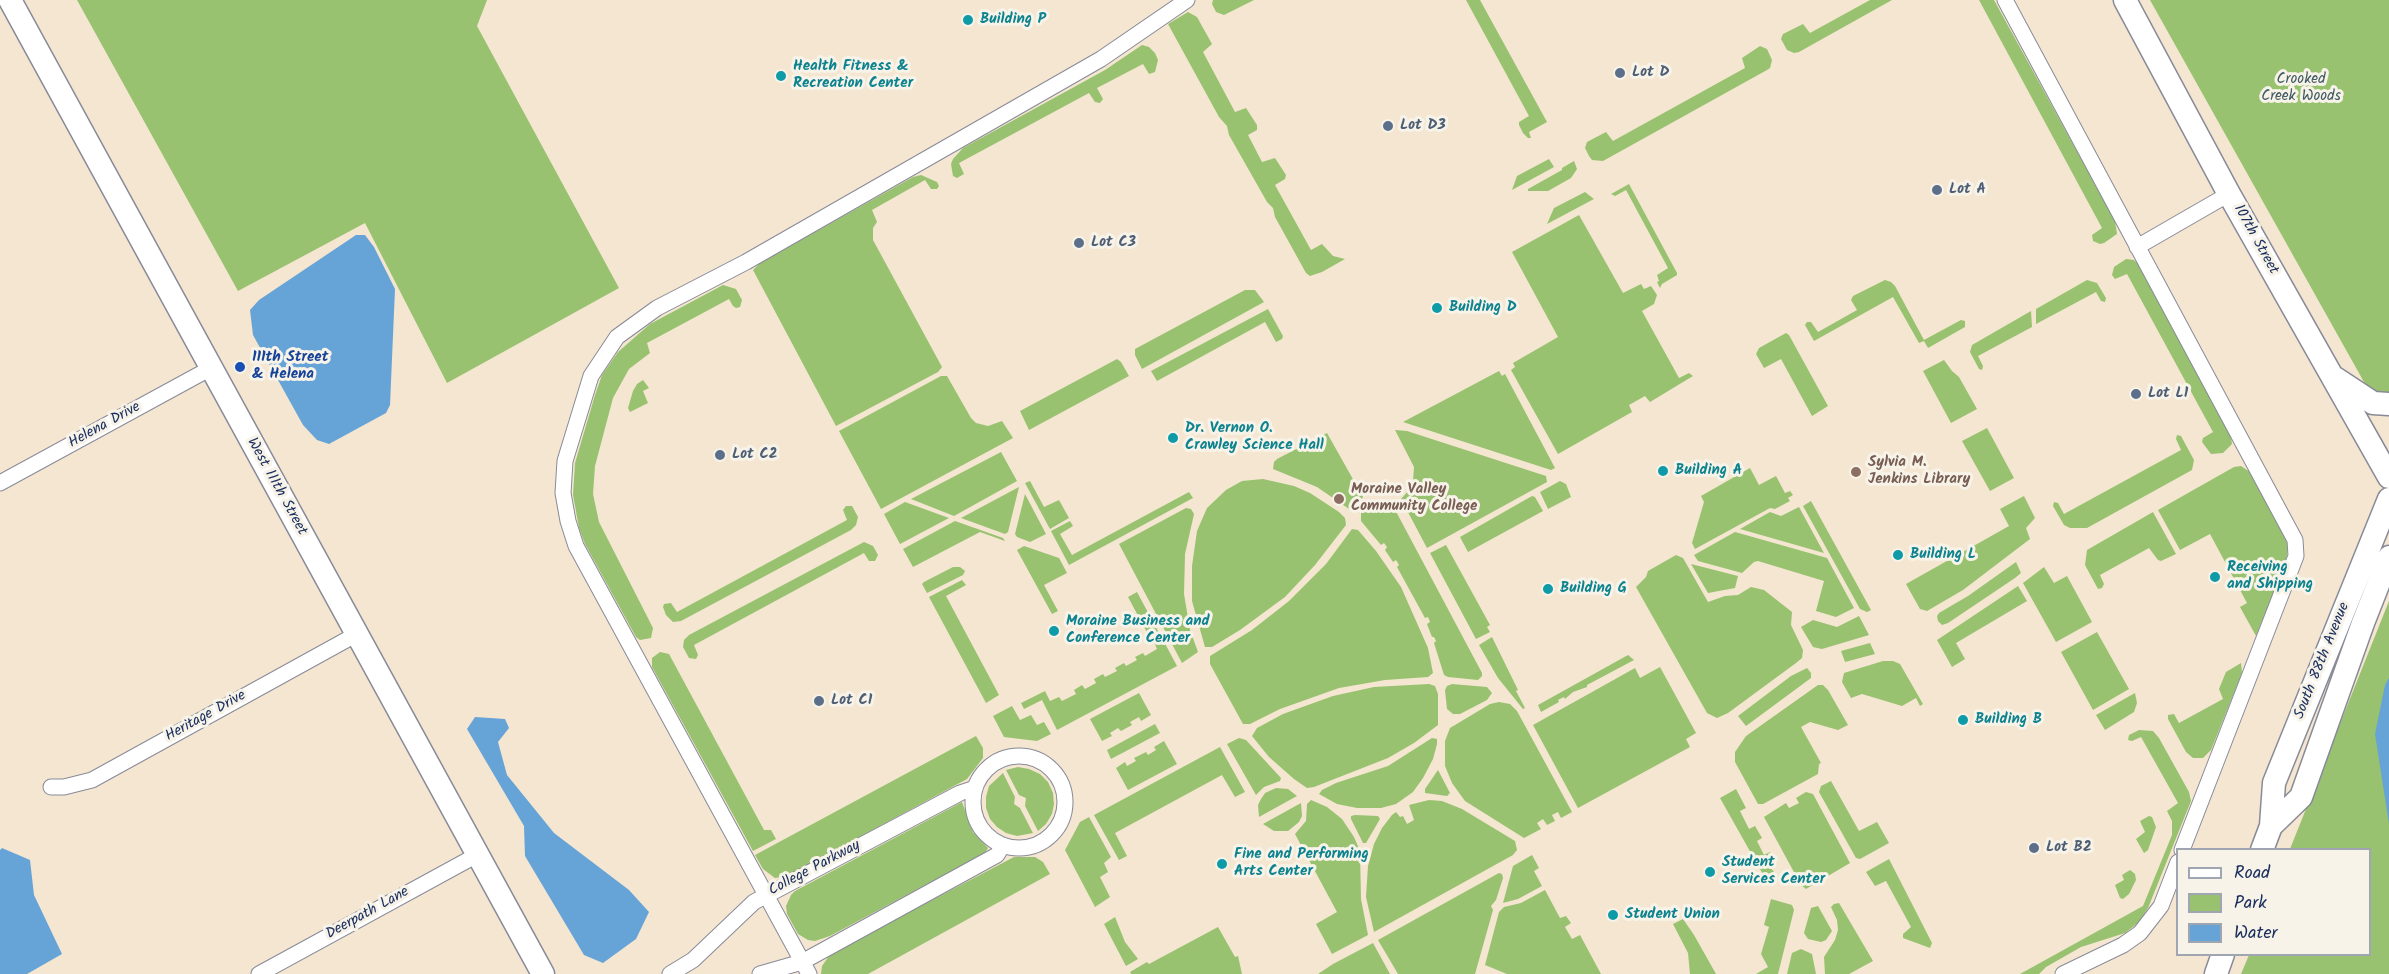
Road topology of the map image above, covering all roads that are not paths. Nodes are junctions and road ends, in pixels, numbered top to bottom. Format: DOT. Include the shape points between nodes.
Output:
graph roads {
  1 [pos="10,0"];
  2 [pos="1187,0"];
  3 [pos="2005,0"];
  4 [pos="2125,0"];
  5 [pos="2229,194"];
  6 [pos="2137,247"];
  7 [pos="211,368"];
  8 [pos="2329,374"];
  9 [pos="2389,404"];
  10 [pos="2389,477"];
  11 [pos="0,483"];
  12 [pos="2389,499"];
  13 [pos="2389,557"];
  14 [pos="2389,590"];
  15 [pos="2363,623"];
  16 [pos="357,634"];
  17 [pos="51,787"];
  18 [pos="975,788"];
  19 [pos="2271,826"];
  20 [pos="1003,845"];
  21 [pos="2182,848"];
  22 [pos="2262,848"];
  23 [pos="477,855"];
  24 [pos="2176,867"];
  25 [pos="765,896"];
  26 [pos="2222,956"];
  27 [pos="805,968"];
  28 [pos="259,974"];
  29 [pos="543,974"];
  30 [pos="670,974"];
  31 [pos="760,974"];
  32 [pos="2063,974"];
  33 [pos="2216,974"];
  1 -- 7 [label="street, West 111th Street"];
  2 -- 25 [label="street" via="1101,59 647,315 617,337 591,376 565,461 562,494 576,546"];
  3 -- 6 [label="street"];
  4 -- 5 [label="street, 107th Street"];
  5 -- 6 [label="street"];
  5 -- 8 [label="street, 107th Street"];
  6 -- 21 [label="street" via="2295,540 2296,556"];
  7 -- 11 [label="street, Helena Drive"];
  7 -- 16 [label="street, West 111th Street"];
  8 -- 9 [label="street" via="2373,403"];
  8 -- 10 [label="street, 107th Street"];
  12 -- 19 [label="street, South 88th Avenue" via="2274,783"];
  13 -- 15 [label="street, South 88th Avenue"];
  14 -- 15 [label="street" via="2374,614"];
  15 -- 19 [label="street, South 88th Avenue" via="2301,796"];
  16 -- 17 [label="street, Heritage Drive" via="92,780"];
  16 -- 23 [label="street, West 111th Street"];
  18 -- 20 [label="street" via="976,816 991,838"];
  18 -- 20 [label="street, College Parkway" via="987,769 998,761 1022,756 1037,759 1060,780 1065,795 1059,826 1040,843 1028,847"];
  18 -- 25 [label="street, College Parkway"];
  19 -- 22 [label="street, South 88th Avenue"];
  20 -- 27 [label="street" via="997,855"];
  23 -- 28 [label="street, Deerpath Lane"];
  23 -- 29 [label="street, West 111th Street"];
  24 -- 32 [label="street" via="2161,906 2140,933"];
  25 -- 27 [label="street"];
  25 -- 30 [label="street, College Parkway" via="693,960"];
  26 -- 33 [label="street"];
  27 -- 31 [label="street"];
}
